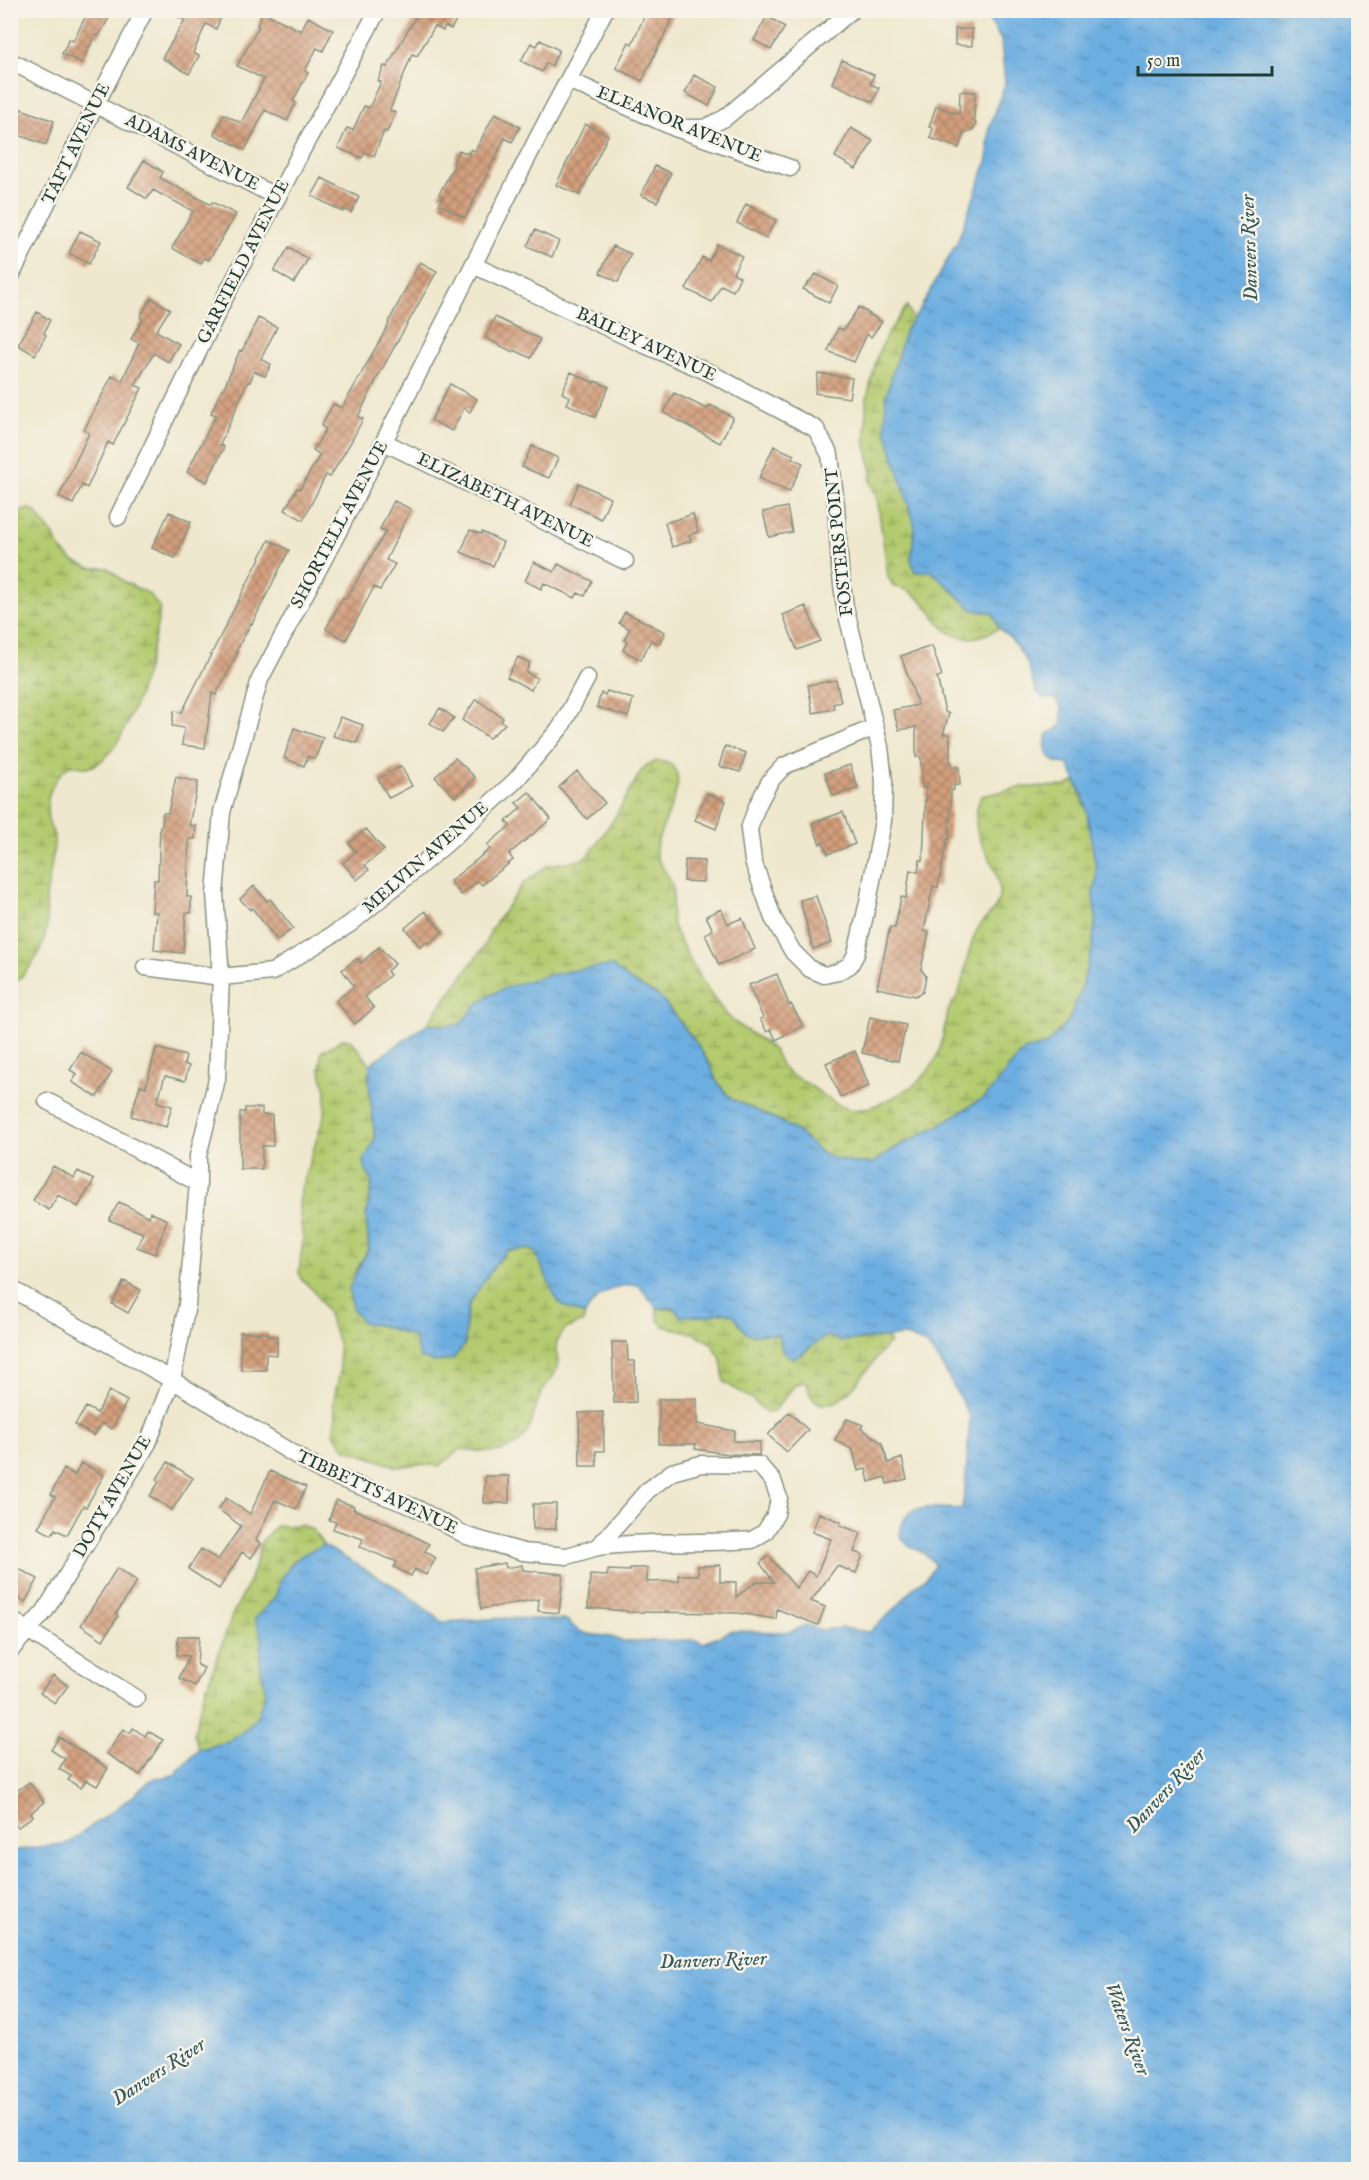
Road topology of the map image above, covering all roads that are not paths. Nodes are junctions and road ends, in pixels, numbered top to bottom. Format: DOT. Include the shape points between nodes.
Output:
graph roads {
  1 [pos="145,10"];
  2 [pos="378,10"];
  3 [pos="604,10"];
  4 [pos="852,10"];
  5 [pos="10,61"];
  6 [pos="568,80"];
  7 [pos="96,104"];
  8 [pos="675,128"];
  9 [pos="790,168"];
  10 [pos="277,197"];
  11 [pos="474,265"];
  12 [pos="10,278"];
  13 [pos="816,429"];
  14 [pos="384,442"];
  15 [pos="118,517"];
  16 [pos="625,561"];
  17 [pos="587,678"];
  18 [pos="875,727"];
  19 [pos="145,967"];
  20 [pos="221,977"];
  21 [pos="217,1078"];
  22 [pos="47,1101"];
  23 [pos="198,1183"];
  24 [pos="10,1288"];
  25 [pos="172,1380"];
  26 [pos="598,1547"];
  27 [pos="10,1619"];
  28 [pos="29,1630"];
  29 [pos="10,1651"];
  30 [pos="135,1698"];
  1 -- 7 [label="street, TAFT AVENUE"];
  2 -- 10 [label="street, GARFIELD AVENUE"];
  3 -- 6 [label="street, SHORTELL AVENUE"];
  4 -- 8 [label="street" via="724,118 704,128"];
  5 -- 7 [label="street, ADAMS AVENUE"];
  6 -- 8 [label="street, ELEANOR AVENUE"];
  6 -- 11 [label="street, SHORTELL AVENUE"];
  7 -- 10 [label="street, ADAMS AVENUE"];
  7 -- 12 [label="street, TAFT AVENUE"];
  8 -- 9 [label="street, ELEANOR AVENUE"];
  10 -- 15 [label="street, GARFIELD AVENUE"];
  11 -- 13 [label="street, BAILEY AVENUE" via="708,372"];
  11 -- 14 [label="street, SHORTELL AVENUE"];
  13 -- 18 [label="street, FOSTERS POINT" via="830,455 845,607"];
  14 -- 16 [label="street, ELIZABETH AVENUE"];
  14 -- 20 [label="street, SHORTELL AVENUE" via="260,679 240,744 222,812 215,894"];
  17 -- 20 [label="street, MELVIN AVENUE" via="561,727 515,781 350,924 272,972"];
  18 -- 18 [label="street, FOSTERS POINT" via="884,781 883,820 868,902 850,965 825,975 810,969 793,952 773,918 753,861 749,829 770,781 784,766"];
  19 -- 20 [label="street, MELVIN AVENUE"];
  20 -- 21 [label="street, SHORTELL AVENUE"];
  21 -- 23 [label="street, DOTY AVENUE" via="198,1156"];
  22 -- 23 [label="street"];
  23 -- 25 [label="street, DOTY AVENUE" via="187,1305"];
  24 -- 25 [label="street, TIBBETTS AVENUE"];
  25 -- 26 [label="street, TIBBETTS AVENUE" via="323,1472 416,1508 467,1536 523,1552 567,1556"];
  25 -- 28 [label="street, DOTY AVENUE" via="148,1443 45,1611"];
  26 -- 26 [label="street, TIBBETTS AVENUE" via="647,1491 681,1469 701,1464 759,1465 779,1498 776,1514 765,1533 752,1539"];
  27 -- 28 [label="street"];
  28 -- 29 [label="street, DOTY AVENUE"];
  28 -- 30 [label="street"];
}
